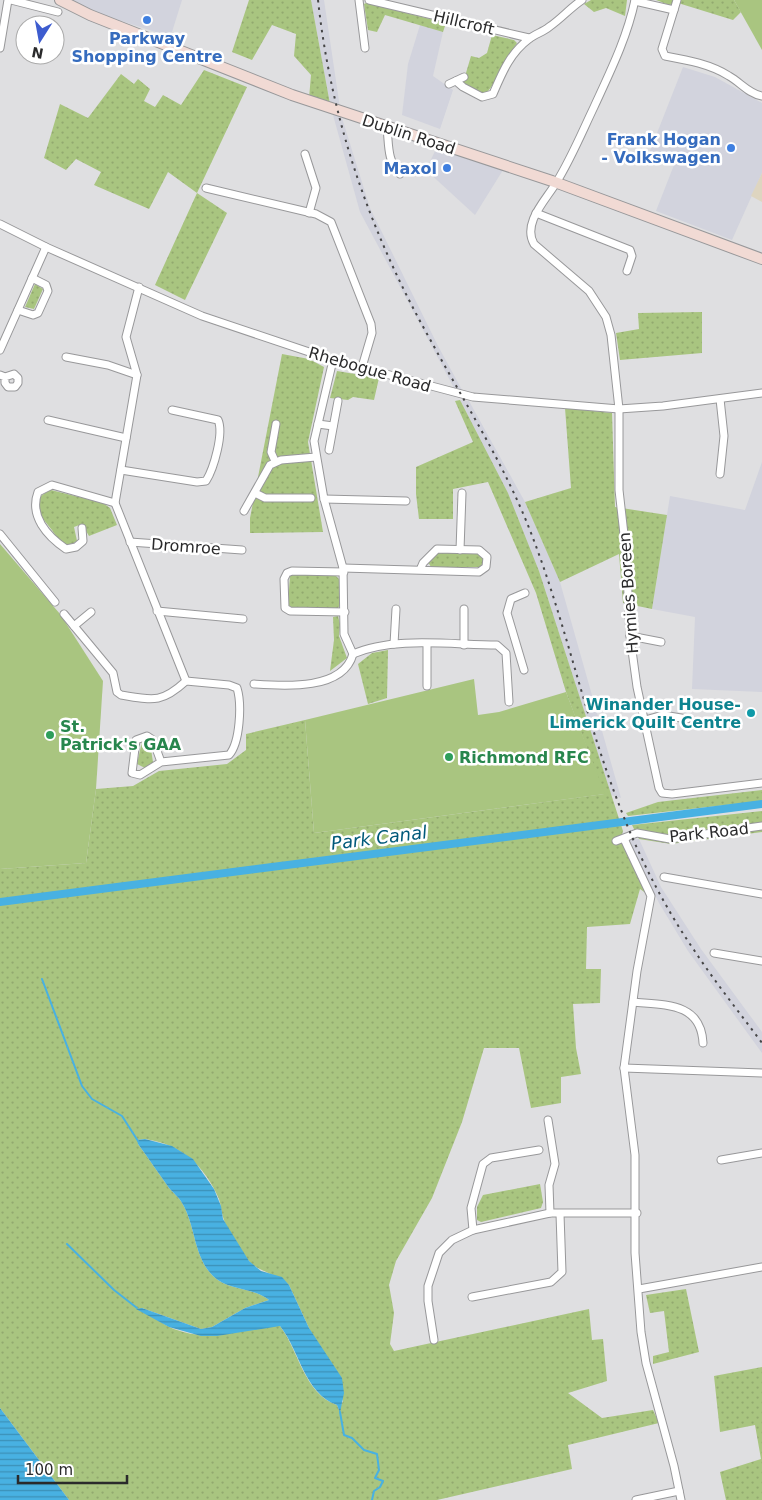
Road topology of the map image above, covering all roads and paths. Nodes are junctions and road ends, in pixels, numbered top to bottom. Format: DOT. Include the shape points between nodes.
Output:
graph roads {
  1 [pos="10,0"];
  2 [pos="60,0"];
  3 [pos="359,0"];
  4 [pos="369,0"];
  5 [pos="582,0"];
  6 [pos="635,0"];
  7 [pos="677,0"];
  8 [pos="674,10"];
  9 [pos="58,12"];
  10 [pos="529,38"];
  11 [pos="0,48"];
  12 [pos="364,48"];
  13 [pos="464,77"];
  14 [pos="762,96"];
  15 [pos="387,128"];
  16 [pos="305,154"];
  17 [pos="400,174"];
  18 [pos="556,183"];
  19 [pos="206,188"];
  20 [pos="309,213"];
  21 [pos="536,213"];
  22 [pos="0,224"];
  23 [pos="46,247"];
  24 [pos="762,259"];
  25 [pos="627,271"];
  26 [pos="32,278"];
  27 [pos="139,287"];
  28 [pos="18,310"];
  29 [pos="0,350"];
  30 [pos="66,357"];
  31 [pos="333,360"];
  32 [pos="362,368"];
  33 [pos="138,375"];
  34 [pos="762,393"];
  35 [pos="720,399"];
  36 [pos="338,401"];
  37 [pos="619,409"];
  38 [pos="172,410"];
  39 [pos="48,420"];
  40 [pos="276,424"];
  41 [pos="318,424"];
  42 [pos="333,426"];
  43 [pos="126,438"];
  44 [pos="329,450"];
  45 [pos="316,457"];
  46 [pos="275,461"];
  47 [pos="121,470"];
  48 [pos="720,474"];
  49 [pos="255,493"];
  50 [pos="462,493"];
  51 [pos="311,498"];
  52 [pos="324,499"];
  53 [pos="406,501"];
  54 [pos="115,503"];
  55 [pos="244,511"];
  56 [pos="82,528"];
  57 [pos="0,534"];
  58 [pos="130,542"];
  59 [pos="242,550"];
  60 [pos="460,550"];
  61 [pos="343,570"];
  62 [pos="420,570"];
  63 [pos="525,593"];
  64 [pos="55,602"];
  65 [pos="464,608"];
  66 [pos="396,609"];
  67 [pos="157,611"];
  68 [pos="91,612"];
  69 [pos="345,612"];
  70 [pos="64,614"];
  71 [pos="243,619"];
  72 [pos="74,626"];
  73 [pos="630,636"];
  74 [pos="662,642"];
  75 [pos="394,644"];
  76 [pos="427,644"];
  77 [pos="464,645"];
  78 [pos="518,650"];
  79 [pos="506,653"];
  80 [pos="353,654"];
  81 [pos="524,670"];
  82 [pos="186,681"];
  83 [pos="254,684"];
  84 [pos="426,686"];
  85 [pos="509,702"];
  86 [pos="687,718"];
  87 [pos="645,720"];
  88 [pos="161,762"];
  89 [pos="762,783"];
  90 [pos="762,826"];
  91 [pos="626,838"];
  92 [pos="616,841"];
  93 [pos="664,877"];
  94 [pos="762,894"];
  95 [pos="714,953"];
  96 [pos="762,961"];
  97 [pos="634,1002"];
  98 [pos="703,1043"];
  99 [pos="624,1068"];
  100 [pos="762,1073"];
  101 [pos="548,1120"];
  102 [pos="539,1150"];
  103 [pos="762,1153"];
  104 [pos="720,1160"];
  105 [pos="550,1213"];
  106 [pos="637,1213"];
  107 [pos="560,1214"];
  108 [pos="473,1230"];
  109 [pos="762,1267"];
  110 [pos="639,1289"];
  111 [pos="472,1297"];
  112 [pos="434,1340"];
  113 [pos="679,1491"];
  114 [pos="636,1500"];
  115 [pos="680,1500"];
  1 -- 9 [label="street"];
  1 -- 11 [label="street"];
  2 -- 15 [label="main road, Dublin Road" via="280,90"];
  3 -- 12 [label="street"];
  4 -- 10 [label="street, Hillcroft"];
  5 -- 10 [label="street" via="548,28"];
  6 -- 8 [label="street"];
  6 -- 18 [label="street" via="623,44"];
  7 -- 8 [label="street"];
  8 -- 14 [label="street" via="662,49 666,56 697,62 728,75 755,95"];
  10 -- 13 [label="street" via="505,65 494,94 482,97 453,82"];
  15 -- 17 [label="street" via="390,159"];
  15 -- 18 [label="main road, Dublin Road"];
  16 -- 20 [label="street" via="316,188"];
  18 -- 21 [label="street"];
  18 -- 24 [label="main road, Dublin Road"];
  19 -- 20 [label="street"];
  20 -- 32 [label="street" via="327,219 335,229 371,324 372,333"];
  21 -- 25 [label="street" via="630,250 632,256"];
  21 -- 37 [label="street, Hymies Boreen" via="530,231 534,244 589,291 606,317"];
  22 -- 23 [label="street, Rhebogue Road"];
  23 -- 26 [label="street"];
  23 -- 27 [label="street, Rhebogue Road"];
  26 -- 28 [label="street"];
  26 -- 28 [label="street" via="46,285 48,291 38,313 33,315"];
  27 -- 31 [label="street, Rhebogue Road" via="202,316"];
  27 -- 33 [label="street" via="126,337"];
  28 -- 29 [label="street"];
  30 -- 33 [label="street"];
  31 -- 32 [label="street, Rhebogue Road"];
  31 -- 41 [label="street"];
  32 -- 37 [label="street, Rhebogue Road" via="473,397"];
  33 -- 43 [label="street"];
  34 -- 35 [label="street, Rhebogue Road"];
  35 -- 37 [label="street, Rhebogue Road"];
  35 -- 48 [label="street" via="724,436"];
  36 -- 42 [label="street"];
  37 -- 73 [label="street, Hymies Boreen" via="619,490"];
  38 -- 47 [label="street" via="218,420 222,428 206,481"];
  39 -- 43 [label="street"];
  40 -- 46 [label="street" via="271,452"];
  41 -- 42 [label="street"];
  41 -- 45 [label="street" via="314,441"];
  42 -- 44 [label="street"];
  43 -- 47 [label="street"];
  45 -- 46 [label="street"];
  45 -- 52 [label="street"];
  46 -- 49 [label="street"];
  47 -- 54 [label="street"];
  49 -- 51 [label="street" via="265,498"];
  49 -- 55 [label="street"];
  50 -- 60 [label="street"];
  52 -- 53 [label="street"];
  52 -- 61 [label="street"];
  54 -- 56 [label="street" via="52,485 38,492 34,501 36,518 66,549 83,541"];
  54 -- 58 [label="street, Dromroe"];
  57 -- 64 [label="street"];
  58 -- 59 [label="street, Dromroe"];
  58 -- 67 [label="street, Dromroe"];
  60 -- 62 [label="street" via="437,548"];
  60 -- 62 [label="street" via="479,550 487,558 486,567 479,572"];
  61 -- 62 [label="street"];
  61 -- 69 [label="street"];
  61 -- 69 [label="street" via="287,573 284,579 285,608 290,611"];
  63 -- 78 [label="street" via="511,599 507,613"];
  65 -- 77 [label="street"];
  66 -- 75 [label="street"];
  67 -- 71 [label="street"];
  67 -- 82 [label="street, Dromroe"];
  68 -- 72 [label="street"];
  69 -- 80 [label="street" via="344,634"];
  70 -- 72 [label="street"];
  72 -- 82 [label="street" via="113,673 117,692 121,695 154,700 171,694"];
  73 -- 74 [label="street"];
  73 -- 87 [label="street, Hymies Boreen"];
  75 -- 76 [label="street"];
  75 -- 80 [label="street"];
  76 -- 77 [label="street"];
  76 -- 84 [label="street"];
  77 -- 79 [label="street" via="497,645"];
  78 -- 79 [label="street"];
  78 -- 81 [label="street"];
  79 -- 85 [label="street"];
  80 -- 83 [label="street" via="348,665 323,681 286,687"];
  82 -- 88 [label="street" via="237,688 240,696 234,750 229,755"];
  86 -- 87 [label="street" via="663,715"];
  87 -- 89 [label="street, Hymies Boreen" via="662,793"];
  88 -- 88 [label="street" via="140,775 132,772 136,740 147,736 153,740"];
  90 -- 91 [label="street, Park Road" via="670,839 637,833"];
  91 -- 92 [label="street, Park Road"];
  91 -- 97 [label="street" via="651,896"];
  93 -- 94 [label="street"];
  95 -- 96 [label="street"];
  97 -- 98 [label="street" via="681,1008 695,1020"];
  97 -- 99 [label="street"];
  99 -- 100 [label="street"];
  99 -- 106 [label="street" via="635,1155"];
  101 -- 105 [label="street" via="555,1164 549,1184"];
  102 -- 108 [label="street" via="491,1158 484,1164 471,1208"];
  103 -- 104 [label="street"];
  105 -- 107 [label="street"];
  105 -- 108 [label="street"];
  106 -- 107 [label="street"];
  106 -- 110 [label="street" via="635,1253"];
  107 -- 111 [label="street" via="562,1272 557,1279"];
  108 -- 112 [label="street" via="452,1240 439,1254 432,1271 428,1301"];
  109 -- 110 [label="street"];
  110 -- 113 [label="street" via="646,1363"];
  113 -- 114 [label="street"];
  113 -- 115 [label="street"];
}
